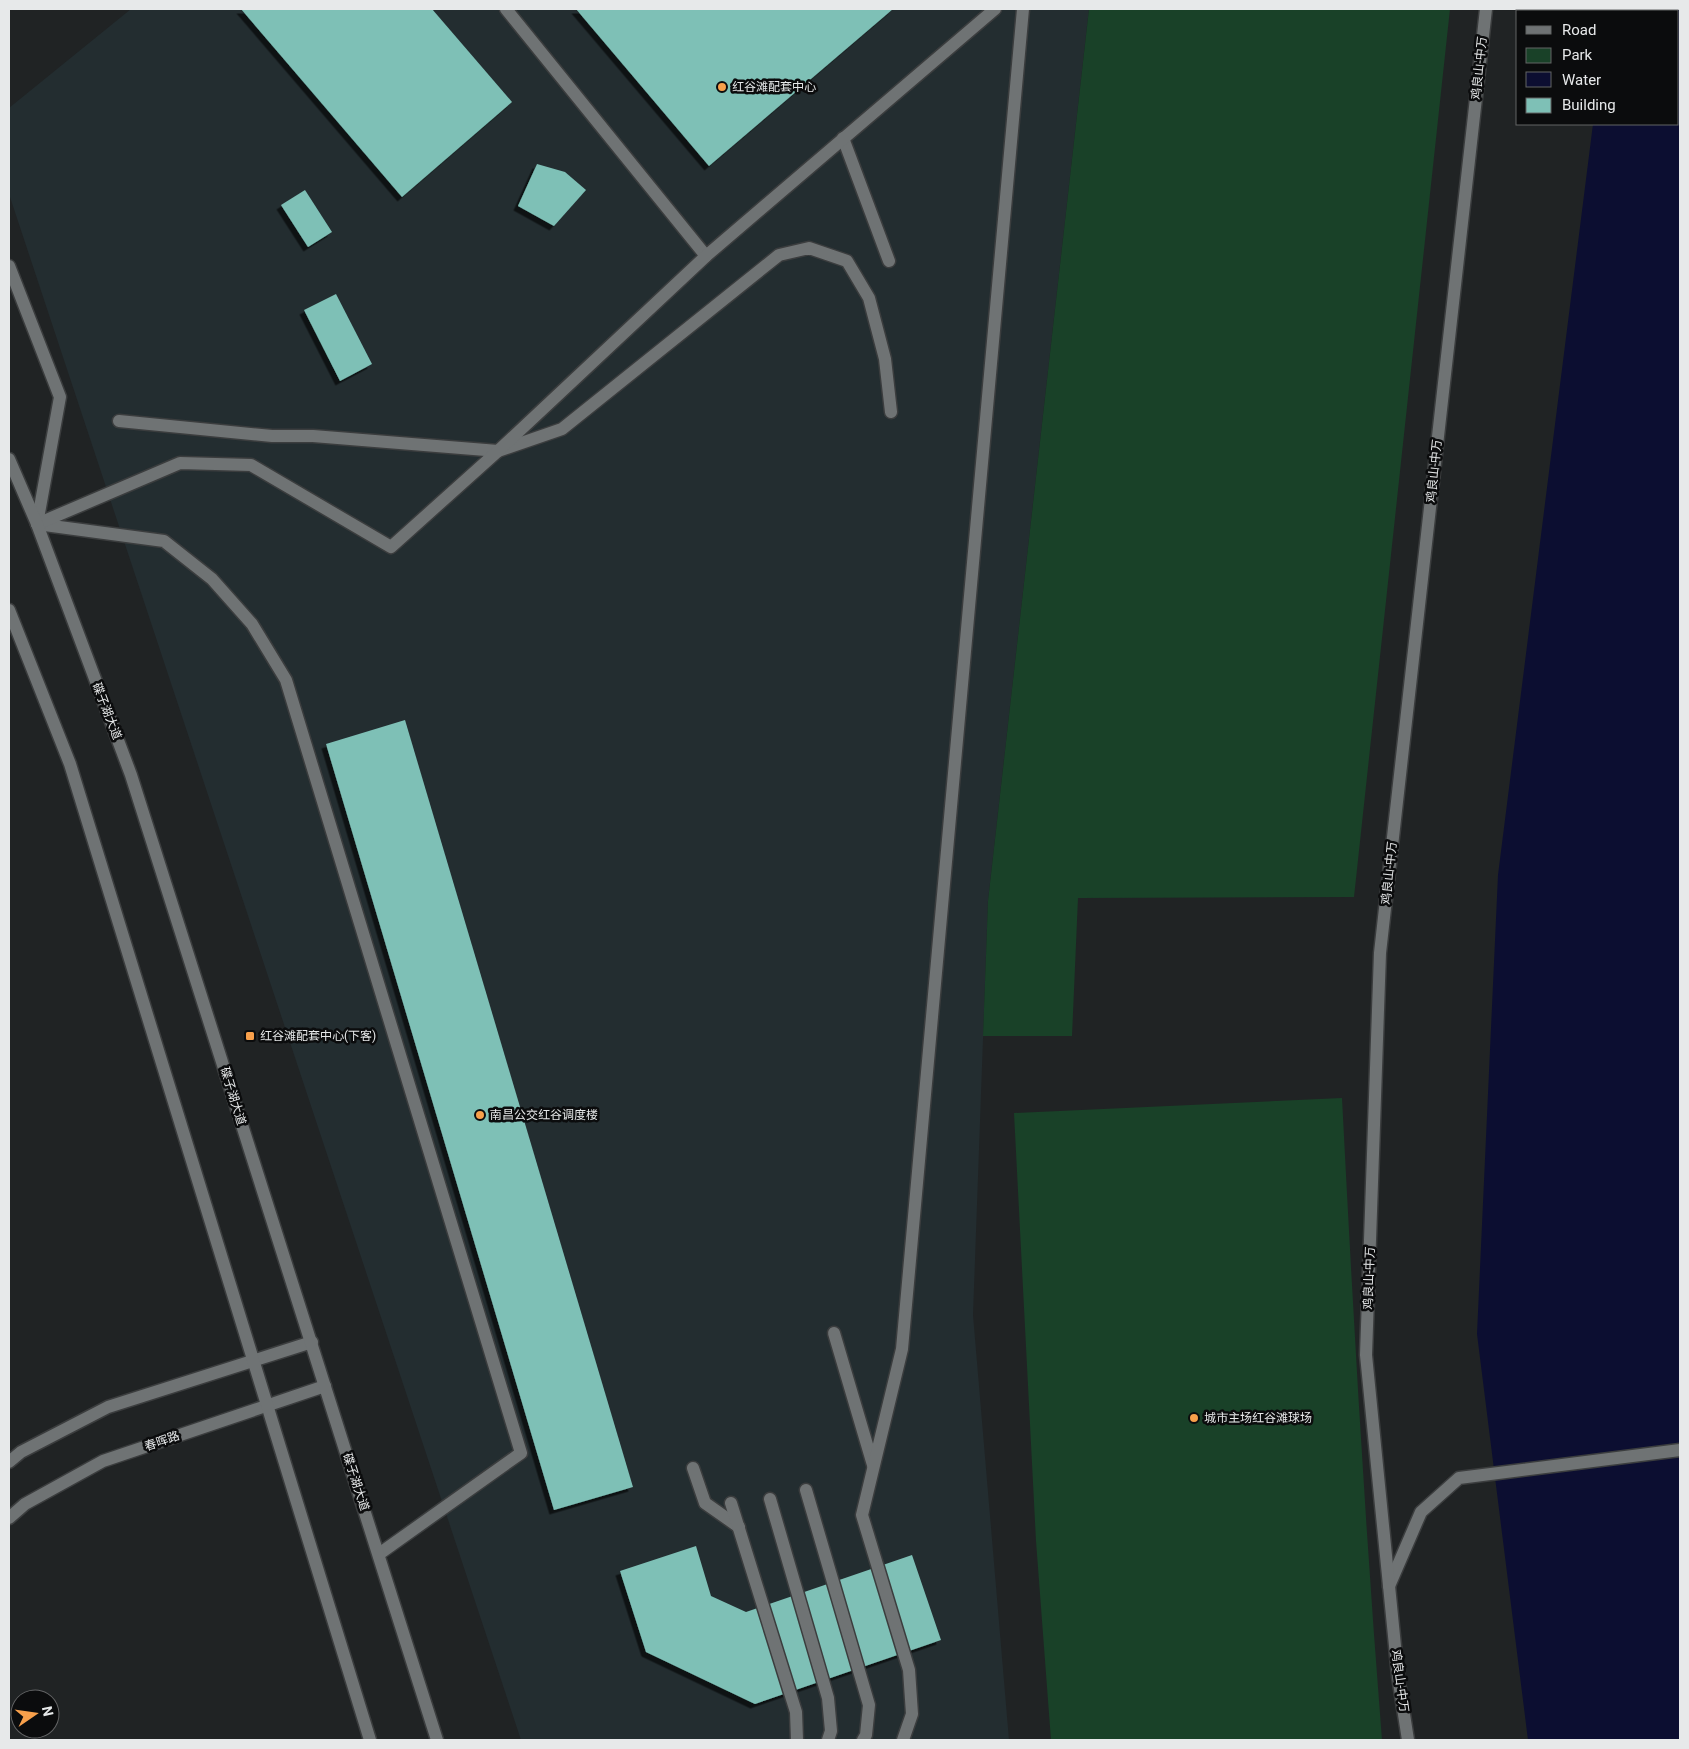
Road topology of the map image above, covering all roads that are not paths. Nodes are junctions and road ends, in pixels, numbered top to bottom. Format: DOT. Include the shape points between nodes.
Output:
graph roads {
  1 [pos="506,9"];
  2 [pos="995,9"];
  3 [pos="1023,9"];
  4 [pos="1486,9"];
  5 [pos="843,138"];
  6 [pos="706,256"];
  7 [pos="889,261"];
  8 [pos="9,266"];
  9 [pos="891,412"];
  10 [pos="119,421"];
  11 [pos="498,451"];
  12 [pos="9,459"];
  13 [pos="37,524"];
  14 [pos="9,610"];
  15 [pos="834,1333"];
  16 [pos="312,1342"];
  17 [pos="253,1361"];
  18 [pos="325,1386"];
  19 [pos="267,1405"];
  20 [pos="1680,1450"];
  21 [pos="9,1462"];
  22 [pos="873,1465"];
  23 [pos="693,1468"];
  24 [pos="806,1490"];
  25 [pos="770,1499"];
  26 [pos="732,1503"];
  27 [pos="9,1518"];
  28 [pos="739,1527"];
  29 [pos="378,1554"];
  30 [pos="1389,1586"];
  31 [pos="370,1740"];
  32 [pos="437,1740"];
  33 [pos="797,1740"];
  34 [pos="828,1740"];
  35 [pos="863,1740"];
  36 [pos="903,1740"];
  37 [pos="1408,1740"];
  1 -- 6 [label="main road"];
  2 -- 5 [label="main road"];
  3 -- 22 [label="main road" via="902,1349"];
  4 -- 30 [label="main road, 鸡良山-中万" via="1380,953 1366,1355"];
  5 -- 6 [label="main road"];
  5 -- 7 [label="main road"];
  6 -- 11 [label="main road"];
  8 -- 13 [label="main road" via="60,397"];
  9 -- 11 [label="main road" via="885,359 869,298 847,261 809,248 779,255 562,429"];
  10 -- 11 [label="main road" via="272,436 313,436"];
  11 -- 13 [label="main road" via="390,547 250,465 180,463"];
  12 -- 13 [label="main road, 碟子湖大道"];
  13 -- 16 [label="main road, 碟子湖大道" via="131,775"];
  13 -- 29 [label="main road" via="164,541 212,579 252,624 286,680 521,1453"];
  14 -- 17 [label="main road" via="70,764"];
  15 -- 22 [label="main road"];
  16 -- 17 [label="main road"];
  16 -- 18 [label="main road, 碟子湖大道"];
  17 -- 19 [label="main road"];
  17 -- 21 [label="main road" via="108,1407 21,1452"];
  18 -- 19 [label="main road, 春晖路"];
  18 -- 29 [label="main road, 碟子湖大道"];
  19 -- 27 [label="main road, 春晖路" via="103,1461 25,1504"];
  19 -- 31 [label="main road"];
  20 -- 30 [label="main road" via="1459,1478 1421,1512"];
  22 -- 36 [label="main road" via="862,1515 909,1670 912,1714"];
  23 -- 28 [label="main road" via="705,1502"];
  24 -- 35 [label="main road" via="869,1705"];
  25 -- 34 [label="main road" via="828,1698 831,1731"];
  26 -- 28 [label="main road"];
  28 -- 33 [label="main road" via="796,1712"];
  29 -- 32 [label="main road, 碟子湖大道"];
  30 -- 37 [label="main road, 鸡良山-中万"];
}
